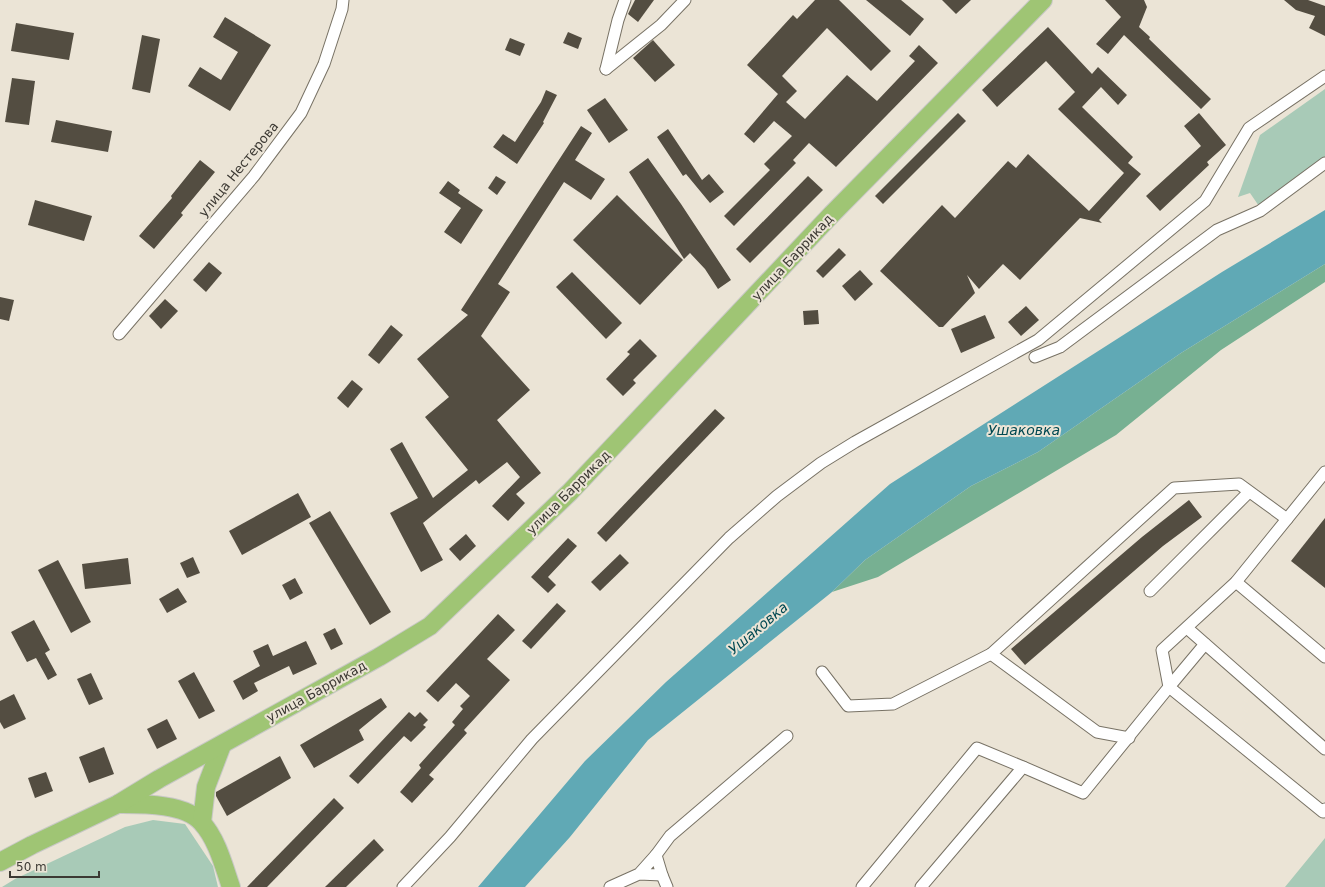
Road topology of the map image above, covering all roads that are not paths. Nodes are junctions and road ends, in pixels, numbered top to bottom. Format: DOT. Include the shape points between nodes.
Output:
graph roads {
  1 [pos="343,0"];
  2 [pos="625,0"];
  3 [pos="685,0"];
  4 [pos="1043,0"];
  5 [pos="1325,76"];
  6 [pos="1325,163"];
  7 [pos="119,334"];
  8 [pos="1035,357"];
  9 [pos="1325,472"];
  10 [pos="1249,492"];
  11 [pos="1287,519"];
  12 [pos="1236,582"];
  13 [pos="1150,592"];
  14 [pos="1187,628"];
  15 [pos="1205,644"];
  16 [pos="991,654"];
  17 [pos="1325,657"];
  18 [pos="822,672"];
  19 [pos="1169,687"];
  20 [pos="787,736"];
  21 [pos="1128,738"];
  22 [pos="222,745"];
  23 [pos="1325,749"];
  24 [pos="1024,767"];
  25 [pos="118,804"];
  26 [pos="1325,810"];
  27 [pos="202,822"];
  28 [pos="656,855"];
  29 [pos="0,862"];
  30 [pos="639,874"];
  31 [pos="662,875"];
  32 [pos="231,887"];
  33 [pos="403,887"];
  34 [pos="610,887"];
  35 [pos="667,887"];
  36 [pos="862,887"];
  37 [pos="921,887"];
  1 -- 7 [label="street, улица Нестерова" via="324,64 301,113 254,176"];
  2 -- 3 [label="street" via="606,69 661,25"];
  4 -- 22 [label="main road, улица Баррикад" via="832,214 570,492 430,626"];
  5 -- 33 [label="street" via="1249,128 1205,201 1038,340 821,463 729,538 532,740 450,837"];
  6 -- 8 [label="street" via="1260,211 1216,230 1060,347"];
  9 -- 11 [label="street"];
  10 -- 11 [label="street"];
  10 -- 13 [label="street"];
  10 -- 16 [label="street" via="1239,484 1174,488"];
  11 -- 12 [label="street"];
  12 -- 17 [label="street"];
  12 -- 19 [label="street" via="1162,650"];
  14 -- 15 [label="street"];
  15 -- 19 [label="street"];
  15 -- 23 [label="street"];
  16 -- 18 [label="street" via="893,704 848,706"];
  16 -- 21 [label="street" via="1097,732"];
  19 -- 21 [label="street"];
  19 -- 26 [label="street" via="1323,812"];
  20 -- 28 [label="street" via="670,836"];
  21 -- 24 [label="street" via="1083,793"];
  22 -- 25 [label="main road, улица Баррикад"];
  22 -- 27 [label="main road" via="206,787"];
  24 -- 36 [label="street" via="977,748"];
  24 -- 37 [label="street"];
  25 -- 27 [label="main road" via="145,804 174,809"];
  25 -- 29 [label="main road, улица Баррикад" via="32,844"];
  27 -- 32 [label="main road" via="210,834"];
  28 -- 30 [label="street"];
  28 -- 31 [label="street"];
  30 -- 31 [label="street"];
  30 -- 34 [label="street"];
  31 -- 35 [label="street"];
}
